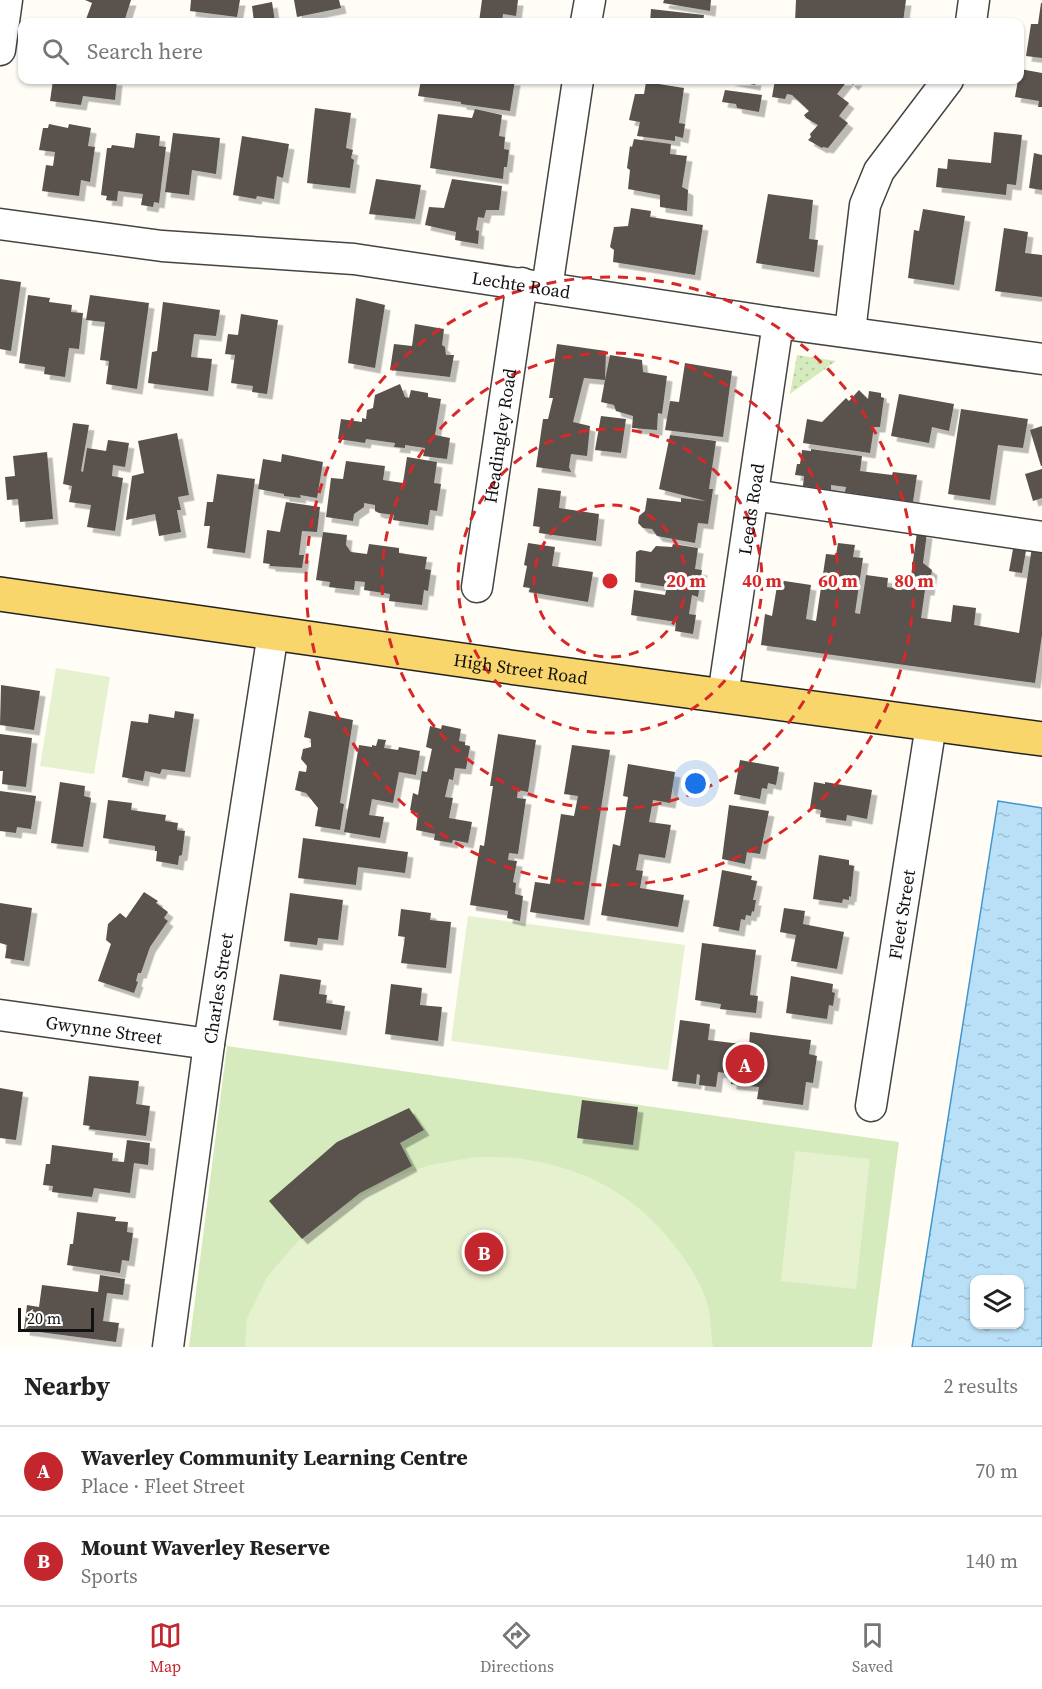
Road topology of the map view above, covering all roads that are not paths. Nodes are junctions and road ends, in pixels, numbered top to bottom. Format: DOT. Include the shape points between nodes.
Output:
graph roads {
  1 [pos="7,0"];
  2 [pos="590,0"];
  3 [pos="974,0"];
  4 [pos="587,18"];
  5 [pos="972,18"];
  6 [pos="0,50"];
  7 [pos="577,84"];
  8 [pos="945,84"];
  9 [pos="0,224"];
  10 [pos="535,286"];
  11 [pos="778,323"];
  12 [pos="850,332"];
  13 [pos="1042,359"];
  14 [pos="753,495"];
  15 [pos="1042,537"];
  16 [pos="477,587"];
  17 [pos="0,594"];
  18 [pos="273,633"];
  19 [pos="723,696"];
  20 [pos="931,725"];
  21 [pos="1042,739"];
  22 [pos="0,1015"];
  23 [pos="209,1044"];
  24 [pos="871,1106"];
  25 [pos="168,1347"];
  1 -- 6 [label="street"];
  2 -- 4 [label="street"];
  3 -- 5 [label="street"];
  7 -- 10 [label="street, Headingley Road"];
  8 -- 12 [label="street" via="879,171 865,205"];
  9 -- 10 [label="street, Lechte Road" via="162,246 354,259"];
  10 -- 11 [label="street, Lechte Road"];
  10 -- 16 [label="street, Headingley Road"];
  11 -- 12 [label="street, Lechte Road"];
  11 -- 14 [label="street, Leeds Road"];
  12 -- 13 [label="street, Lechte Road"];
  14 -- 15 [label="street"];
  14 -- 19 [label="street, Leeds Road"];
  17 -- 18 [label="main road, High Street Road"];
  18 -- 19 [label="main road, High Street Road"];
  18 -- 23 [label="street, Charles Street"];
  19 -- 20 [label="main road, High Street Road"];
  20 -- 21 [label="main road, High Street Road"];
  20 -- 24 [label="street, Fleet Street"];
  22 -- 23 [label="street, Gwynne Street"];
  23 -- 25 [label="street, Charles Street"];
}
